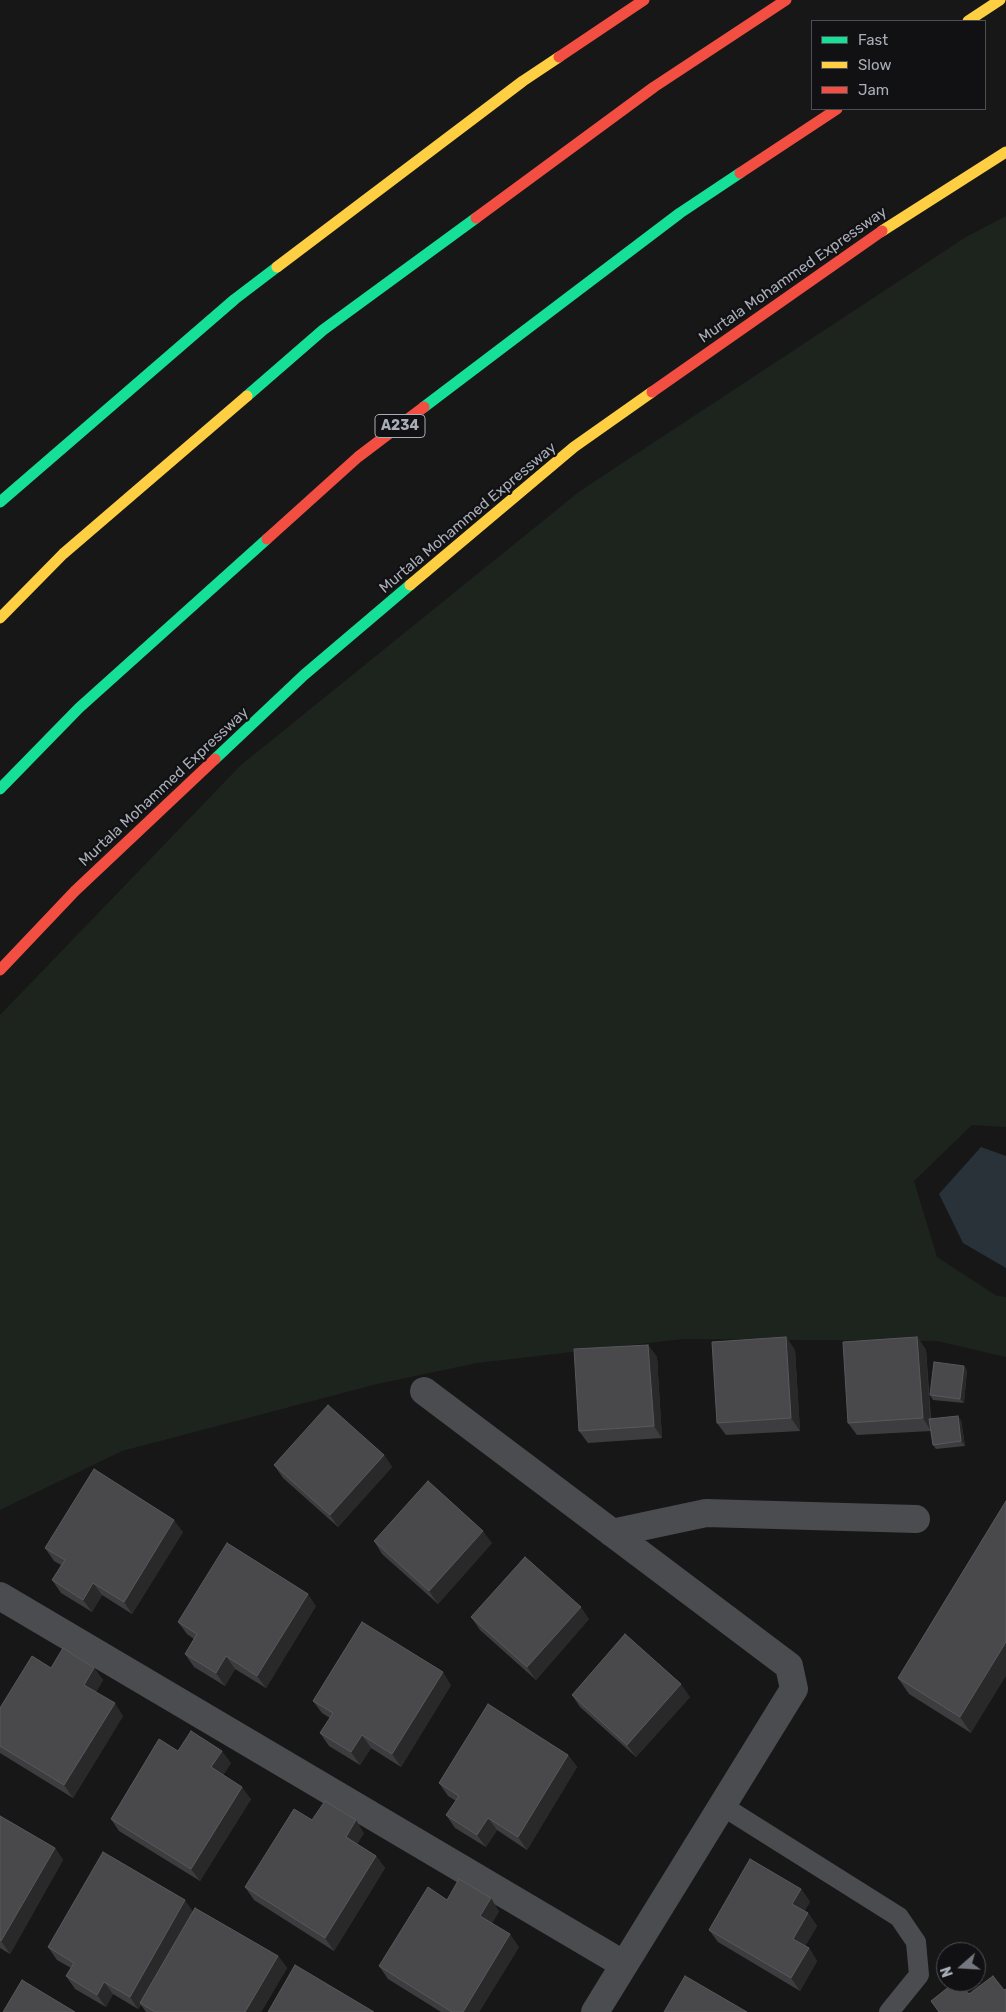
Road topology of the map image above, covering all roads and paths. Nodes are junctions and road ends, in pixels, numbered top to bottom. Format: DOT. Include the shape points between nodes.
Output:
graph roads {
  1 [pos="644,0"];
  2 [pos="786,0"];
  3 [pos="1000,0"];
  4 [pos="970,20"];
  5 [pos="835,110"];
  6 [pos="1006,152"];
  7 [pos="0,502"];
  8 [pos="0,618"];
  9 [pos="0,789"];
  10 [pos="0,970"];
  11 [pos="424,1391"];
  12 [pos="916,1519"];
  13 [pos="612,1532"];
  14 [pos="0,1596"];
  15 [pos="721,1805"];
  16 [pos="623,1964"];
  17 [pos="595,2012"];
  18 [pos="889,2012"];
  1 -- 7 [label="highway" via="523,81 235,299"];
  2 -- 8 [label="highway" via="654,87 323,330 62,554"];
  3 -- 4 [label="highway"];
  5 -- 9 [label="highway, A234" via="680,213 358,458 79,708"];
  6 -- 10 [label="highway, Murtala Mohammed Expressway" via="861,244 574,448 304,675 75,892"];
  11 -- 13 [label="street"];
  12 -- 13 [label="street" via="706,1513"];
  13 -- 15 [label="street" via="789,1666 794,1689"];
  14 -- 16 [label="street"];
  15 -- 16 [label="street"];
  15 -- 18 [label="lane" via="899,1916 916,1942 919,1975"];
  16 -- 17 [label="street"];
}
